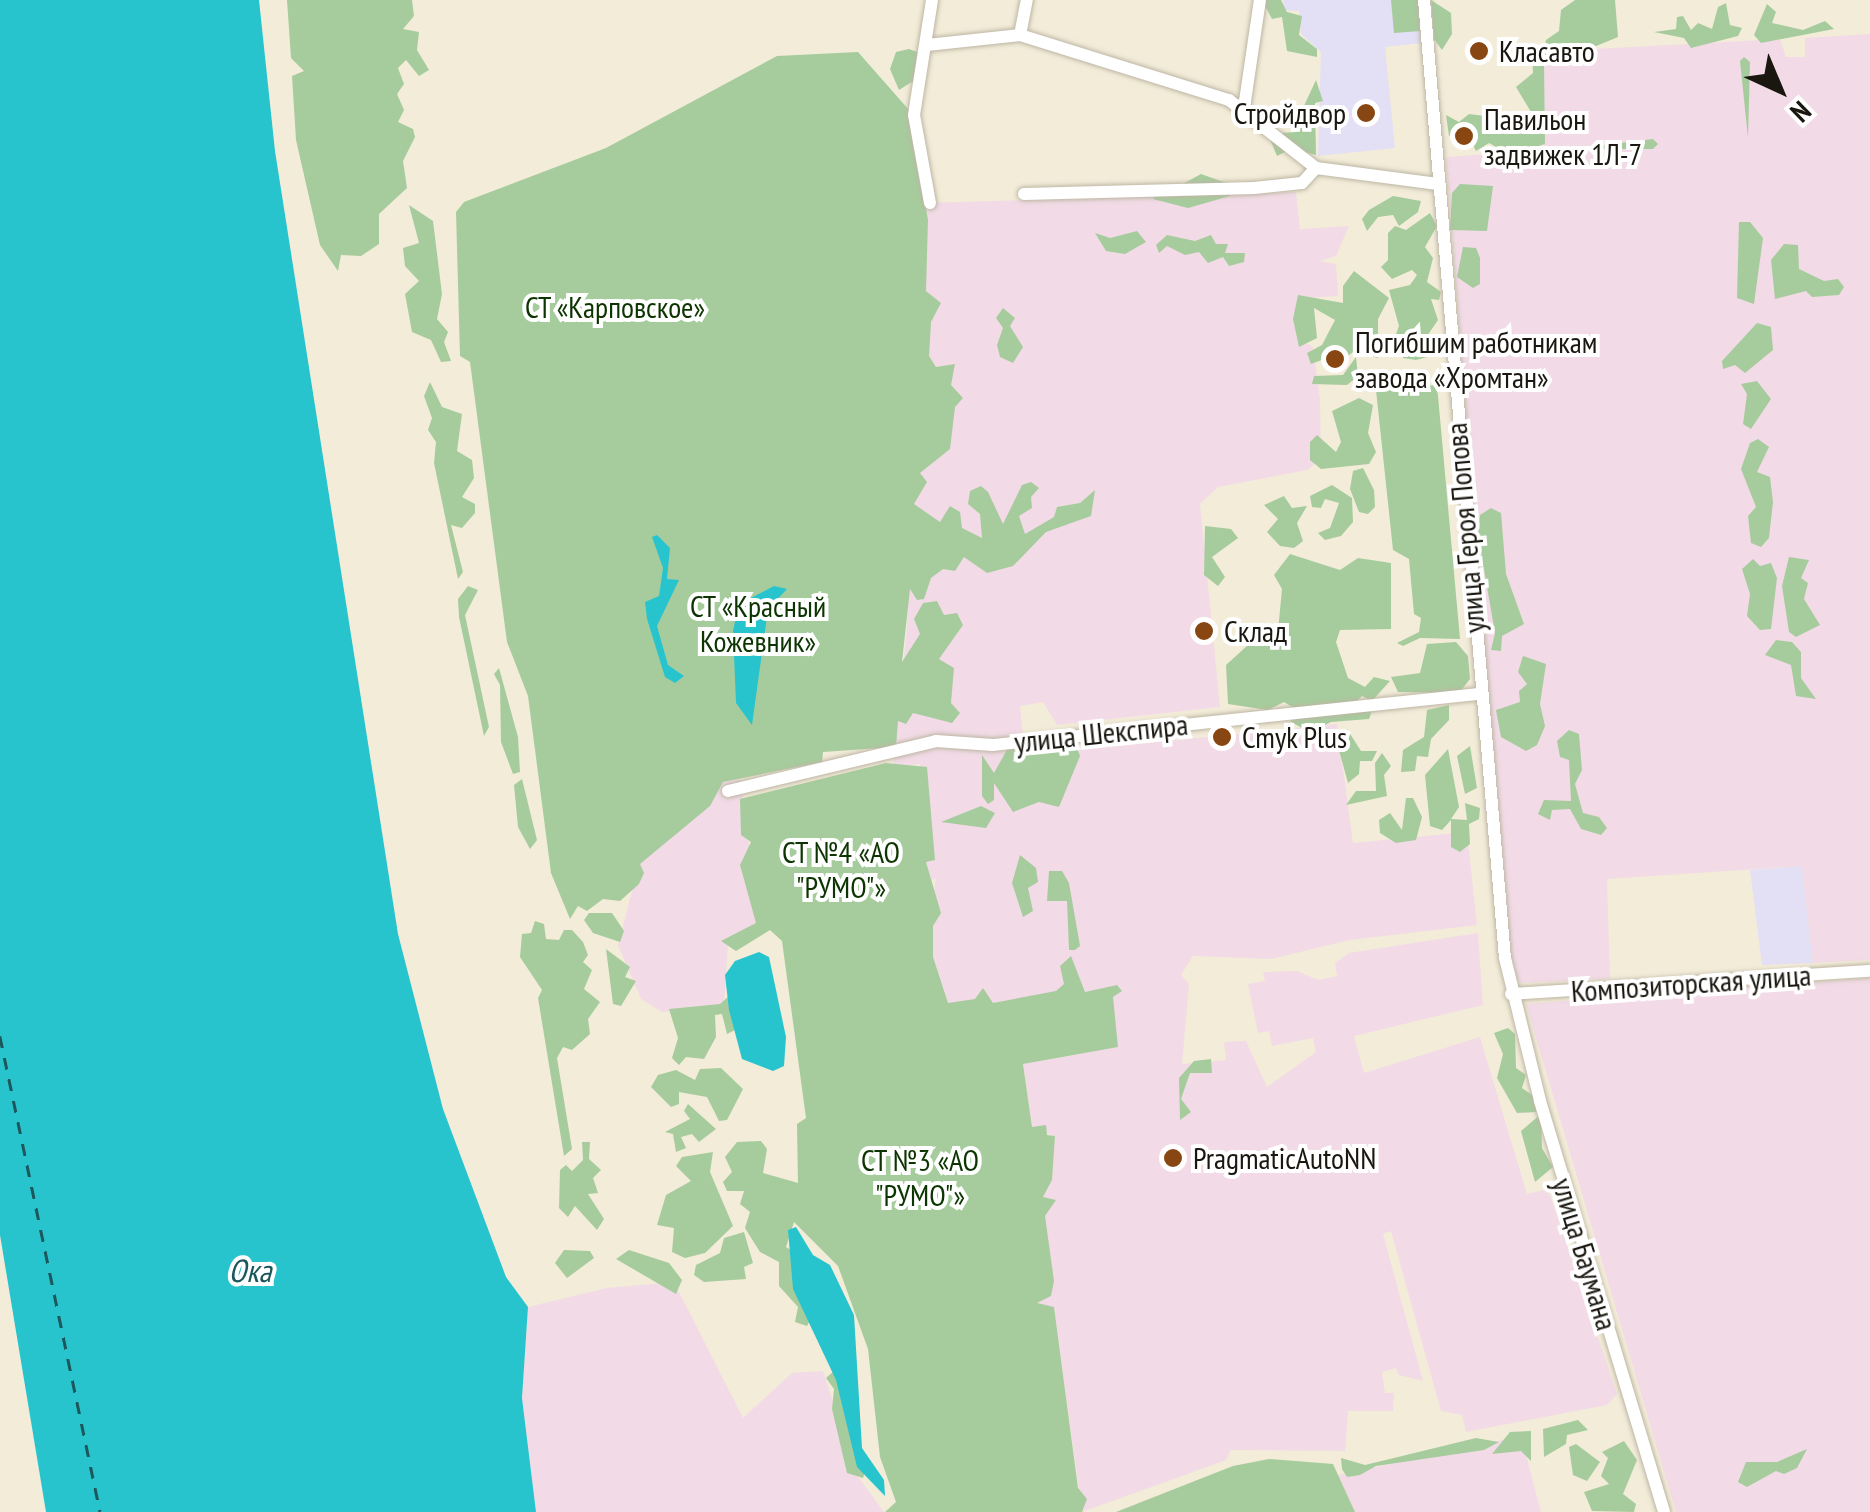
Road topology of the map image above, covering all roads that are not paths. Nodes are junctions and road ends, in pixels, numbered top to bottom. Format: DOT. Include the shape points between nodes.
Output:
graph roads {
  1 [pos="932,0"];
  2 [pos="1028,0"];
  3 [pos="1260,0"];
  4 [pos="1424,0"];
  5 [pos="1020,35"];
  6 [pos="926,45"];
  7 [pos="1244,108"];
  8 [pos="1316,168"];
  9 [pos="1438,184"];
  10 [pos="1024,194"];
  11 [pos="930,203"];
  12 [pos="1480,694"];
  13 [pos="728,791"];
  14 [pos="1870,971"];
  15 [pos="1511,994"];
  16 [pos="1664,1512"];
  1 -- 6 [label="street"];
  2 -- 5 [label="street"];
  3 -- 7 [label="street"];
  4 -- 9 [label="street, улица Героя Попова"];
  5 -- 6 [label="street"];
  5 -- 7 [label="street"];
  6 -- 11 [label="street" via="914,116"];
  7 -- 8 [label="street" via="1270,138"];
  8 -- 9 [label="street"];
  8 -- 10 [label="street" via="1302,183 1254,188"];
  9 -- 12 [label="street, улица Героя Попова"];
  12 -- 13 [label="street, улица Шекспира" via="994,745 936,741"];
  12 -- 15 [label="street, улица Героя Попова"];
  14 -- 15 [label="street, Композиторская улица"];
  15 -- 16 [label="street, улица Баумана"];
}
